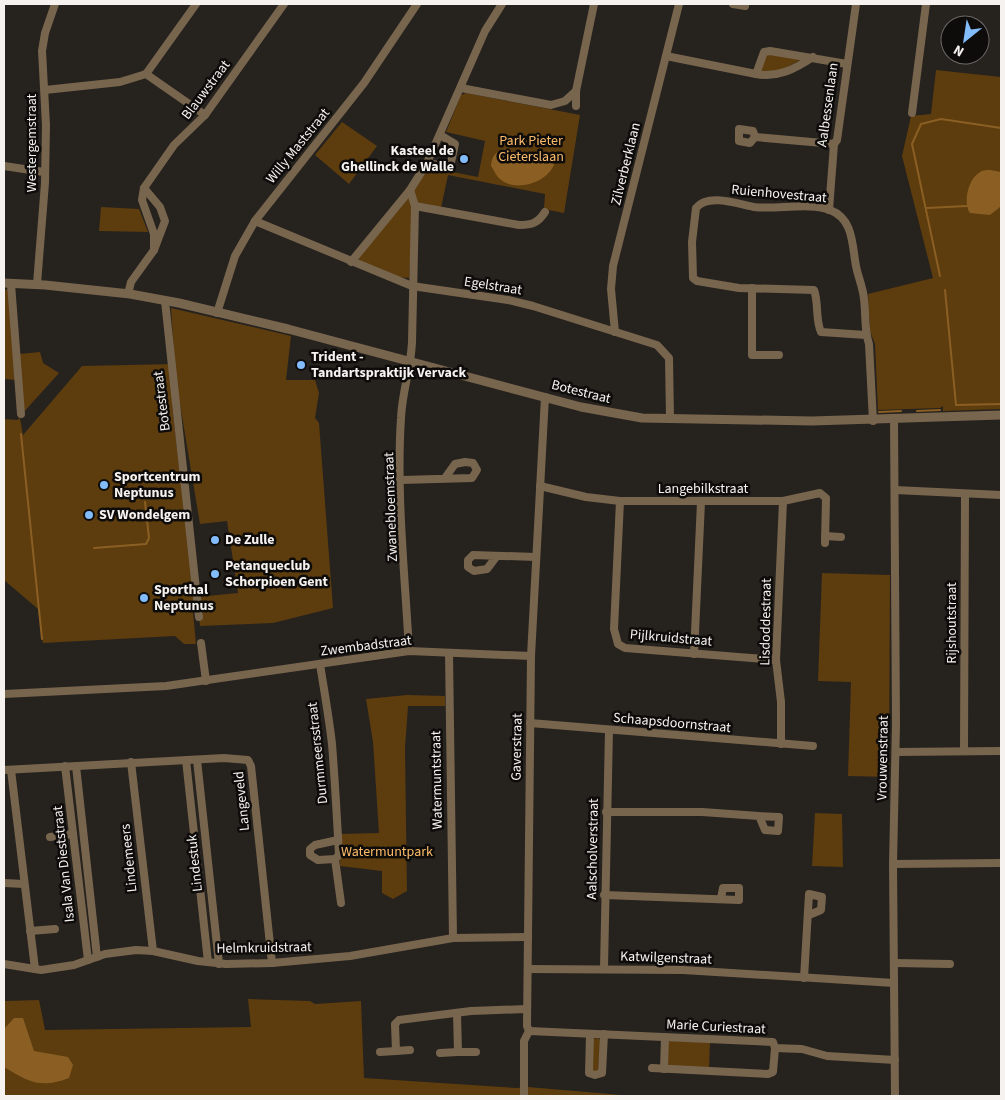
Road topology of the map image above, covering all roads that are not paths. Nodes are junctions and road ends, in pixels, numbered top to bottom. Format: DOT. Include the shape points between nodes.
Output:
graph roads {
  1 [pos="55,4"];
  2 [pos="196,4"];
  3 [pos="284,4"];
  4 [pos="417,4"];
  5 [pos="502,4"];
  6 [pos="594,4"];
  7 [pos="679,4"];
  8 [pos="733,4"];
  9 [pos="856,4"];
  10 [pos="926,4"];
  11 [pos="745,6"];
  12 [pos="666,56"];
  13 [pos="813,57"];
  14 [pos="847,64"];
  15 [pos="146,74"];
  16 [pos="756,74"];
  17 [pos="462,88"];
  18 [pos="45,90"];
  19 [pos="576,91"];
  20 [pos="576,106"];
  21 [pos="912,113"];
  22 [pos="205,115"];
  23 [pos="440,135"];
  24 [pos="755,137"];
  25 [pos="834,144"];
  26 [pos="427,163"];
  27 [pos="4,166"];
  28 [pos="44,172"];
  29 [pos="144,188"];
  30 [pos="410,190"];
  31 [pos="415,206"];
  32 [pos="829,210"];
  33 [pos="545,212"];
  34 [pos="255,221"];
  35 [pos="154,250"];
  36 [pos="351,262"];
  37 [pos="8,284"];
  38 [pos="37,284"];
  39 [pos="412,286"];
  40 [pos="752,288"];
  41 [pos="128,294"];
  42 [pos="165,301"];
  43 [pos="216,313"];
  44 [pos="615,332"];
  45 [pos="866,335"];
  46 [pos="779,355"];
  47 [pos="411,362"];
  48 [pos="545,397"];
  49 [pos="21,414"];
  50 [pos="1001,415"];
  51 [pos="670,418"];
  52 [pos="873,420"];
  53 [pos="894,420"];
  54 [pos="445,478"];
  55 [pos="401,480"];
  56 [pos="540,486"];
  57 [pos="894,490"];
  58 [pos="965,494"];
  59 [pos="1001,495"];
  60 [pos="620,501"];
  61 [pos="783,501"];
  62 [pos="701,502"];
  63 [pos="841,537"];
  64 [pos="496,557"];
  65 [pos="536,557"];
  66 [pos="199,617"];
  67 [pos="201,643"];
  68 [pos="409,651"];
  69 [pos="449,652"];
  70 [pos="694,654"];
  71 [pos="531,656"];
  72 [pos="776,660"];
  73 [pos="320,664"];
  74 [pos="206,681"];
  75 [pos="4,694"];
  76 [pos="530,724"];
  77 [pos="609,730"];
  78 [pos="782,744"];
  79 [pos="813,746"];
  80 [pos="964,751"];
  81 [pos="1001,751"];
  82 [pos="896,752"];
  83 [pos="186,760"];
  84 [pos="198,760"];
  85 [pos="131,762"];
  86 [pos="65,766"];
  87 [pos="76,766"];
  88 [pos="7,770"];
  89 [pos="606,812"];
  90 [pos="759,816"];
  91 [pos="73,834"];
  92 [pos="50,837"];
  93 [pos="338,840"];
  94 [pos="335,859"];
  95 [pos="1001,863"];
  96 [pos="894,864"];
  97 [pos="4,884"];
  98 [pos="24,884"];
  99 [pos="604,895"];
  100 [pos="720,898"];
  101 [pos="341,903"];
  102 [pos="808,915"];
  103 [pos="55,929"];
  104 [pos="30,931"];
  105 [pos="528,937"];
  106 [pos="453,938"];
  107 [pos="153,951"];
  108 [pos="97,957"];
  109 [pos="88,960"];
  110 [pos="208,962"];
  111 [pos="272,963"];
  112 [pos="894,963"];
  113 [pos="4,964"];
  114 [pos="219,964"];
  115 [pos="950,964"];
  116 [pos="604,968"];
  117 [pos="35,969"];
  118 [pos="528,969"];
  119 [pos="804,978"];
  120 [pos="894,983"];
  121 [pos="527,1009"];
  122 [pos="457,1013"];
  123 [pos="529,1031"];
  124 [pos="590,1034"];
  125 [pos="604,1034"];
  126 [pos="665,1037"];
  127 [pos="774,1048"];
  128 [pos="410,1050"];
  129 [pos="396,1051"];
  130 [pos="380,1052"];
  131 [pos="458,1052"];
  132 [pos="476,1052"];
  133 [pos="440,1053"];
  134 [pos="895,1060"];
  135 [pos="652,1068"];
  136 [pos="664,1069"];
  137 [pos="524,1096"];
  138 [pos="895,1096"];
  1 -- 18 [label="street, Westergemstraat" via="44,33"];
  2 -- 15 [label="street"];
  3 -- 22 [label="street, Blauwstraat"];
  4 -- 34 [label="street, Willy Maststraat" via="364,83"];
  5 -- 17 [label="street" via="485,31"];
  6 -- 19 [label="street"];
  7 -- 12 [label="street, Zilverberklaan"];
  8 -- 11 [label="street"];
  9 -- 14 [label="street, Aalbessenlaan"];
  10 -- 21 [label="street"];
  12 -- 16 [label="street"];
  12 -- 44 [label="street, Zilverberklaan" via="613,266 611,289"];
  13 -- 14 [label="street"];
  13 -- 16 [label="street" via="785,73"];
  13 -- 16 [label="street" via="764,52"];
  14 -- 25 [label="street, Aalbessenlaan"];
  15 -- 18 [label="street" via="120,82"];
  15 -- 22 [label="street"];
  17 -- 19 [label="street" via="551,105 566,101"];
  17 -- 23 [label="street"];
  18 -- 28 [label="street, Westergemstraat"];
  19 -- 20 [label="street"];
  22 -- 29 [label="street, Blauwstraat" via="174,145"];
  23 -- 26 [label="street"];
  23 -- 26 [label="street" via="455,144 450,167"];
  24 -- 25 [label="street"];
  25 -- 32 [label="street, Aalbessenlaan"];
  26 -- 30 [label="street"];
  27 -- 28 [label="street"];
  28 -- 38 [label="street, Westergemstraat"];
  29 -- 35 [label="street" via="142,200 154,234"];
  29 -- 35 [label="street" via="160,207 164,218"];
  30 -- 31 [label="street, Zwanebloemstraat"];
  30 -- 36 [label="street"];
  31 -- 33 [label="street" via="519,225 540,221"];
  31 -- 39 [label="street, Zwanebloemstraat"];
  32 -- 40 [label="street, Ruienhovestraat" via="778,206 760,208 710,200 699,205 694,214 693,278"];
  32 -- 45 [label="street, Ruienhovestraat" via="839,215 848,227 855,246"];
  34 -- 36 [label="street, Egelstraat"];
  34 -- 43 [label="street, Willy Maststraat" via="235,256"];
  35 -- 41 [label="street" via="130,282"];
  36 -- 39 [label="street, Egelstraat"];
  37 -- 38 [label="street, Botestraat"];
  37 -- 49 [label="street"];
  38 -- 41 [label="street, Botestraat"];
  39 -- 44 [label="street, Egelstraat" via="508,300"];
  39 -- 47 [label="street, Zwanebloemstraat"];
  40 -- 45 [label="street, Ruienhovestraat" via="814,290 818,326 822,332"];
  40 -- 46 [label="street" via="748,355"];
  41 -- 42 [label="street, Botestraat"];
  42 -- 43 [label="street, Botestraat"];
  42 -- 66 [label="street, Botestraat"];
  43 -- 47 [label="street, Botestraat"];
  44 -- 51 [label="street, Egelstraat" via="658,346 669,358"];
  45 -- 52 [label="street, Ruienhovestraat"];
  47 -- 48 [label="street, Botestraat"];
  47 -- 55 [label="street, Zwanebloemstraat" via="401,417"];
  48 -- 51 [label="street, Botestraat" via="616,415"];
  48 -- 56 [label="street, Gaverstraat"];
  50 -- 53 [label="street, Botestraat"];
  51 -- 52 [label="street, Botestraat"];
  52 -- 53 [label="street, Botestraat"];
  53 -- 57 [label="street, Vrouwenstraat"];
  54 -- 55 [label="street"];
  55 -- 68 [label="street, Zwanebloemstraat"];
  56 -- 60 [label="street, Langebilkstraat"];
  56 -- 65 [label="street, Gaverstraat"];
  57 -- 58 [label="street"];
  57 -- 82 [label="street, Vrouwenstraat"];
  58 -- 59 [label="street"];
  58 -- 80 [label="street, Rijshoutstraat"];
  60 -- 62 [label="street, Langebilkstraat"];
  60 -- 70 [label="street, Pijlkruidstraat" via="614,629 618,644 625,648"];
  61 -- 62 [label="street, Langebilkstraat"];
  61 -- 63 [label="street, Langebilkstraat" via="820,493 824,495 825,540"];
  61 -- 72 [label="street, Lisdoddestraat"];
  62 -- 70 [label="street"];
  64 -- 65 [label="street"];
  65 -- 71 [label="street, Gaverstraat"];
  67 -- 74 [label="street"];
  68 -- 69 [label="street, Zwembadstraat"];
  68 -- 73 [label="street, Zwembadstraat"];
  69 -- 71 [label="street, Zwembadstraat"];
  69 -- 106 [label="street, Watermuntstraat"];
  70 -- 72 [label="street, Pijlkruidstraat"];
  71 -- 76 [label="street, Gaverstraat"];
  72 -- 78 [label="street, Lisdoddestraat"];
  73 -- 74 [label="street, Zwembadstraat"];
  73 -- 93 [label="street, Durmmeersstraat" via="332,742"];
  74 -- 75 [label="street, Zwembadstraat"];
  76 -- 77 [label="street, Schaapsdoornstraat"];
  76 -- 105 [label="street, Gaverstraat"];
  77 -- 78 [label="street, Schaapsdoornstraat"];
  77 -- 89 [label="street, Aalscholverstraat"];
  78 -- 79 [label="street, Schaapsdoornstraat"];
  80 -- 81 [label="street"];
  80 -- 82 [label="street"];
  82 -- 96 [label="street, Vrouwenstraat"];
  83 -- 84 [label="street, Langeveld"];
  83 -- 85 [label="street, Langeveld"];
  83 -- 110 [label="street, Lindestuk"];
  84 -- 111 [label="street, Langeveld" via="244,758 250,762"];
  84 -- 114 [label="street, Lindestuk"];
  85 -- 87 [label="street, Langeveld"];
  85 -- 107 [label="street, Lindemeers"];
  86 -- 87 [label="street, Langeveld"];
  86 -- 88 [label="street, Langeveld"];
  86 -- 91 [label="street, Isala Van Dieststraat"];
  87 -- 108 [label="street, Isala Van Dieststraat"];
  88 -- 98 [label="street"];
  89 -- 90 [label="street" via="702,812"];
  89 -- 99 [label="street, Aalscholverstraat"];
  91 -- 92 [label="street"];
  91 -- 109 [label="street, Isala Van Dieststraat"];
  93 -- 94 [label="street, Durmmeersstraat" via="339,855"];
  93 -- 94 [label="street" via="310,849 310,855 318,860"];
  94 -- 101 [label="street"];
  95 -- 96 [label="street"];
  96 -- 112 [label="street, Vrouwenstraat"];
  97 -- 98 [label="street"];
  98 -- 104 [label="street"];
  99 -- 100 [label="street"];
  99 -- 116 [label="street, Aalscholverstraat"];
  102 -- 119 [label="street"];
  103 -- 104 [label="street"];
  104 -- 117 [label="street"];
  105 -- 106 [label="street, Helmkruidstraat"];
  105 -- 118 [label="street, Gaverstraat"];
  106 -- 111 [label="street, Helmkruidstraat" via="350,956"];
  107 -- 108 [label="street, Helmkruidstraat" via="136,950"];
  107 -- 110 [label="street, Helmkruidstraat"];
  108 -- 109 [label="street, Helmkruidstraat"];
  109 -- 117 [label="street, Helmkruidstraat" via="58,968"];
  110 -- 114 [label="street, Helmkruidstraat"];
  111 -- 114 [label="street, Helmkruidstraat"];
  112 -- 115 [label="street"];
  112 -- 120 [label="street, Vrouwenstraat"];
  113 -- 117 [label="street, Helmkruidstraat"];
  116 -- 118 [label="street, Katwilgenstraat"];
  116 -- 119 [label="street, Katwilgenstraat"];
  118 -- 121 [label="street, Gaverstraat"];
  119 -- 120 [label="street, Katwilgenstraat"];
  120 -- 134 [label="street, Vrouwenstraat"];
  121 -- 122 [label="street"];
  121 -- 123 [label="street, Gaverstraat"];
  122 -- 129 [label="street" via="417,1016 396,1022"];
  122 -- 131 [label="street"];
  123 -- 124 [label="street, Marie Curiestraat"];
  123 -- 137 [label="street, Gaverstraat" via="524,1041"];
  124 -- 125 [label="street, Marie Curiestraat"];
  124 -- 125 [label="street" via="589,1073 596,1075 602,1073"];
  125 -- 126 [label="street, Marie Curiestraat"];
  126 -- 127 [label="street, Marie Curiestraat" via="773,1042"];
  126 -- 136 [label="street"];
  127 -- 134 [label="street, Marie Curiestraat" via="802,1049 827,1056"];
  127 -- 136 [label="street" via="773,1072 768,1074"];
  128 -- 129 [label="street"];
  129 -- 130 [label="street"];
  131 -- 132 [label="street"];
  131 -- 133 [label="street"];
  134 -- 138 [label="street, Vrouwenstraat"];
  135 -- 136 [label="street"];
}
